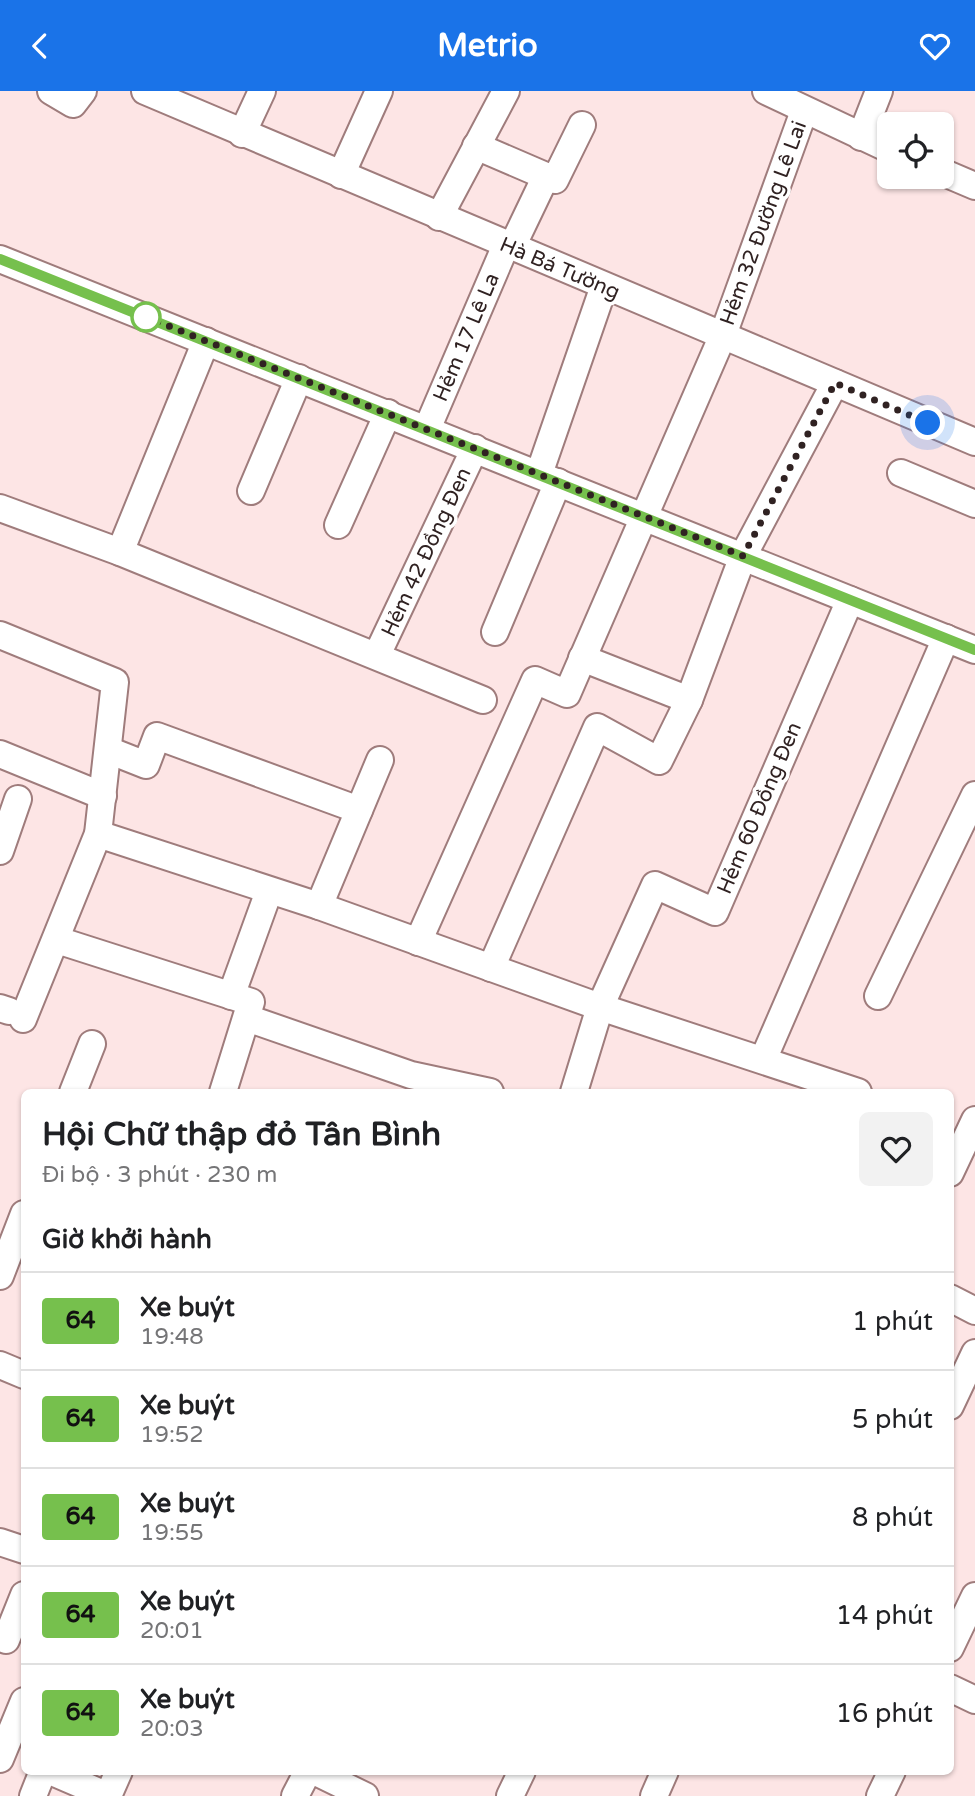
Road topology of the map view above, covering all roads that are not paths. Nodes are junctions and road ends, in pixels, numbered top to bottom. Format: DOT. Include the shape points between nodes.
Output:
graph roads {
  1 [pos="51,91"];
  2 [pos="83,91"];
  3 [pos="145,91"];
  4 [pos="262,91"];
  5 [pos="379,91"];
  6 [pos="506,91"];
  7 [pos="879,91"];
  8 [pos="788,99"];
  9 [pos="582,125"];
  10 [pos="242,134"];
  11 [pos="860,137"];
  12 [pos="877,144"];
  13 [pos="476,146"];
  14 [pos="341,175"];
  15 [pos="546,176"];
  16 [pos="954,176"];
  17 [pos="975,186"];
  18 [pos="439,217"];
  19 [pos="509,246"];
  20 [pos="0,259"];
  21 [pos="604,286"];
  22 [pos="723,335"];
  23 [pos="206,341"];
  24 [pos="299,378"];
  25 [pos="835,383"];
  26 [pos="388,413"];
  27 [pos="426,429"];
  28 [pos="975,442"];
  29 [pos="475,448"];
  30 [pos="901,473"];
  31 [pos="549,478"];
  32 [pos="251,491"];
  33 [pos="975,504"];
  34 [pos="0,507"];
  35 [pos="645,517"];
  36 [pos="338,525"];
  37 [pos="120,552"];
  38 [pos="743,556"];
  39 [pos="850,600"];
  40 [pos="495,632"];
  41 [pos="0,635"];
  42 [pos="966,642"];
  43 [pos="377,655"];
  44 [pos="582,658"];
  45 [pos="484,700"];
  46 [pos="689,700"];
  47 [pos="108,750"];
  48 [pos="0,754"];
  49 [pos="380,760"];
  50 [pos="975,795"];
  51 [pos="103,796"];
  52 [pos="18,799"];
  53 [pos="359,810"];
  54 [pos="98,834"];
  55 [pos="0,851"];
  56 [pos="270,891"];
  57 [pos="319,906"];
  58 [pos="57,940"];
  59 [pos="418,942"];
  60 [pos="491,968"];
  61 [pos="231,996"];
  62 [pos="878,996"];
  63 [pos="600,1007"];
  64 [pos="10,1013"];
  65 [pos="247,1018"];
  66 [pos="92,1044"];
  67 [pos="763,1060"];
  68 [pos="74,1089"];
  69 [pos="224,1089"];
  70 [pos="476,1089"];
  71 [pos="575,1089"];
  72 [pos="849,1089"];
  73 [pos="964,1129"];
  74 [pos="954,1160"];
  75 [pos="21,1222"];
  76 [pos="0,1276"];
  77 [pos="954,1301"];
  78 [pos="975,1311"];
  79 [pos="975,1353"];
  80 [pos="0,1365"];
  81 [pos="21,1374"];
  82 [pos="954,1398"];
  83 [pos="0,1542"];
  84 [pos="21,1549"];
  85 [pos="975,1596"];
  86 [pos="21,1605"];
  87 [pos="954,1640"];
  88 [pos="10,1642"];
  89 [pos="954,1690"];
  90 [pos="975,1700"];
  91 [pos="21,1708"];
  92 [pos="0,1759"];
  93 [pos="41,1775"];
  94 [pos="60,1775"];
  95 [pos="117,1775"];
  96 [pos="306,1775"];
  97 [pos="322,1775"];
  98 [pos="520,1775"];
  99 [pos="663,1775"];
  100 [pos="890,1775"];
  101 [pos="33,1796"];
  102 [pos="295,1796"];
  103 [pos="365,1796"];
  104 [pos="510,1796"];
  105 [pos="654,1796"];
  106 [pos="880,1796"];
  1 -- 2 [label="street" via="73,104"];
  3 -- 10 [label="street, Hà Bá Tường"];
  4 -- 10 [label="street"];
  5 -- 14 [label="street"];
  6 -- 13 [label="street"];
  7 -- 11 [label="street"];
  8 -- 11 [label="street"];
  8 -- 22 [label="street, Hẻm 32 Đường Lê Lai"];
  9 -- 15 [label="street" via="555,180"];
  10 -- 14 [label="street, Hà Bá Tường"];
  11 -- 12 [label="street"];
  13 -- 15 [label="street"];
  13 -- 18 [label="street"];
  14 -- 18 [label="street, Hà Bá Tường"];
  15 -- 19 [label="street, Hẻm 17 Lê La"];
  16 -- 17 [label="street"];
  18 -- 19 [label="street, Hà Bá Tường"];
  19 -- 21 [label="street, Hà Bá Tường"];
  19 -- 27 [label="street, Hẻm 17 Lê La"];
  20 -- 23 [label="street"];
  21 -- 22 [label="street, Hà Bá Tường"];
  21 -- 31 [label="street"];
  22 -- 25 [label="street, Hà Bá Tường"];
  22 -- 35 [label="street, Hẻm 32 Đường Lê Lai"];
  23 -- 24 [label="street"];
  23 -- 37 [label="street"];
  24 -- 26 [label="street"];
  24 -- 32 [label="street"];
  25 -- 28 [label="street, Hà Bá Tường"];
  25 -- 38 [label="street"];
  26 -- 27 [label="street"];
  26 -- 36 [label="street"];
  27 -- 29 [label="street"];
  29 -- 31 [label="street"];
  29 -- 43 [label="street, Hẻm 42 Đồng Đen"];
  30 -- 33 [label="street"];
  31 -- 35 [label="street"];
  31 -- 40 [label="street"];
  34 -- 37 [label="street"];
  35 -- 38 [label="street"];
  35 -- 44 [label="street, Hẻm 32 Đường Lê Lai"];
  37 -- 43 [label="street"];
  38 -- 39 [label="street"];
  38 -- 46 [label="street"];
  39 -- 42 [label="street"];
  39 -- 63 [label="street, Hẻm 60 Đồng Đen" via="715,912 655,885"];
  41 -- 47 [label="street" via="115,682"];
  42 -- 67 [label="street"];
  43 -- 45 [label="street"];
  44 -- 46 [label="street"];
  44 -- 59 [label="street, Hẻm 32 Đường Lê Lai" via="566,694 535,680"];
  46 -- 60 [label="street" via="659,761 597,727"];
  47 -- 51 [label="street"];
  47 -- 53 [label="street" via="146,765 157,736"];
  48 -- 51 [label="street"];
  49 -- 53 [label="street"];
  50 -- 62 [label="street"];
  51 -- 54 [label="street"];
  52 -- 55 [label="street"];
  53 -- 57 [label="street"];
  54 -- 56 [label="street"];
  54 -- 58 [label="street"];
  56 -- 57 [label="street"];
  56 -- 61 [label="street"];
  57 -- 59 [label="street"];
  58 -- 61 [label="street"];
  58 -- 64 [label="street"];
  59 -- 60 [label="street"];
  60 -- 63 [label="street"];
  61 -- 65 [label="street" via="251,1002"];
  63 -- 67 [label="street"];
  63 -- 71 [label="street"];
  65 -- 69 [label="street"];
  65 -- 70 [label="street" via="411,1075"];
  66 -- 68 [label="street"];
  67 -- 72 [label="street"];
  73 -- 74 [label="street"];
  75 -- 76 [label="street"];
  77 -- 78 [label="street"];
  79 -- 82 [label="street"];
  80 -- 81 [label="street"];
  83 -- 84 [label="street"];
  85 -- 87 [label="street"];
  86 -- 88 [label="street"];
  89 -- 90 [label="street"];
  91 -- 92 [label="street"];
  93 -- 101 [label="street"];
  94 -- 95 [label="street" via="108,1796"];
  96 -- 102 [label="street"];
  97 -- 103 [label="street"];
  98 -- 104 [label="street"];
  99 -- 105 [label="street"];
  100 -- 106 [label="street"];
}
